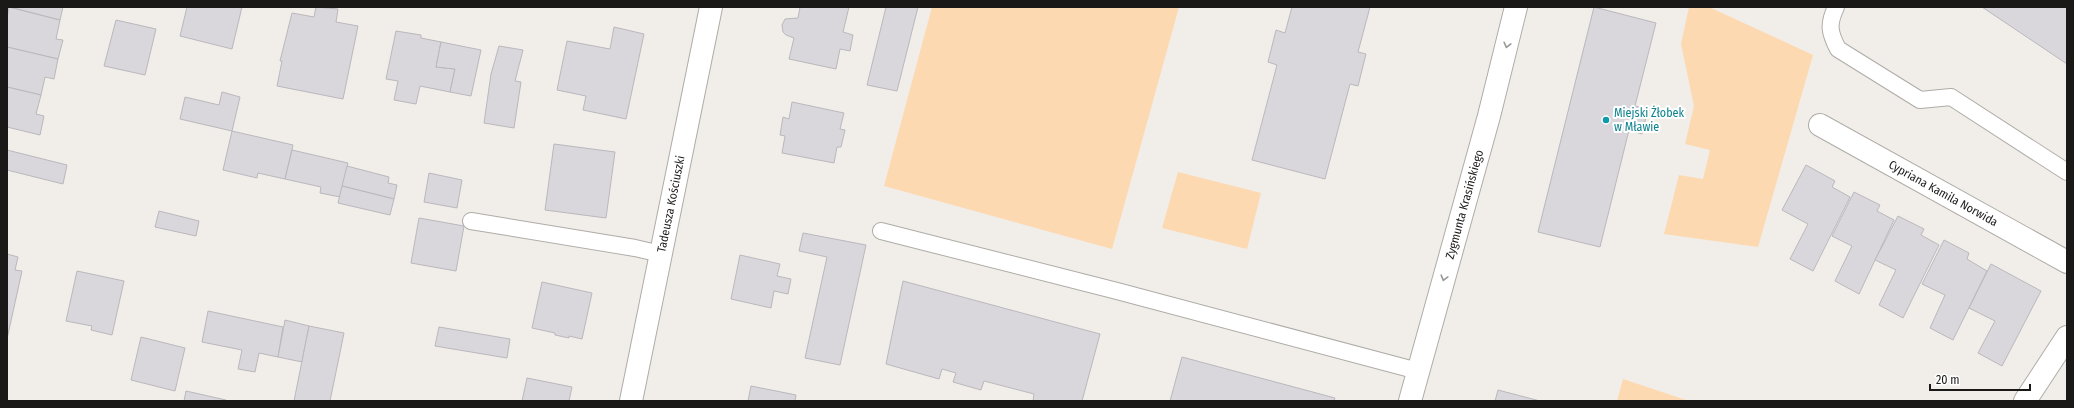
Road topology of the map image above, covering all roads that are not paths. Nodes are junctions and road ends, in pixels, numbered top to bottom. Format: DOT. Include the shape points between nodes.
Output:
graph roads {
  1 [pos="711,7"];
  2 [pos="1516,7"];
  3 [pos="1836,7"];
  4 [pos="1820,125"];
  5 [pos="2067,172"];
  6 [pos="471,221"];
  7 [pos="881,231"];
  8 [pos="661,254"];
  9 [pos="2067,262"];
  10 [pos="2067,337"];
  11 [pos="1418,371"];
  12 [pos="631,401"];
  13 [pos="1410,401"];
  14 [pos="2025,401"];
  1 -- 8 [label="street, Tadeusza Kościuszki"];
  2 -- 11 [label="street, Zygmunta Krasińskiego, one-way" via="1489,116"];
  3 -- 5 [label="lane" via="1831,19 1831,36 1838,49 1920,100 1951,97"];
  4 -- 9 [label="street, Cypriana Kamila Norwida"];
  6 -- 8 [label="lane"];
  7 -- 11 [label="lane"];
  8 -- 12 [label="street, Tadeusza Kościuszki"];
  10 -- 14 [label="street"];
  11 -- 13 [label="street, Zygmunta Krasińskiego"];
}
